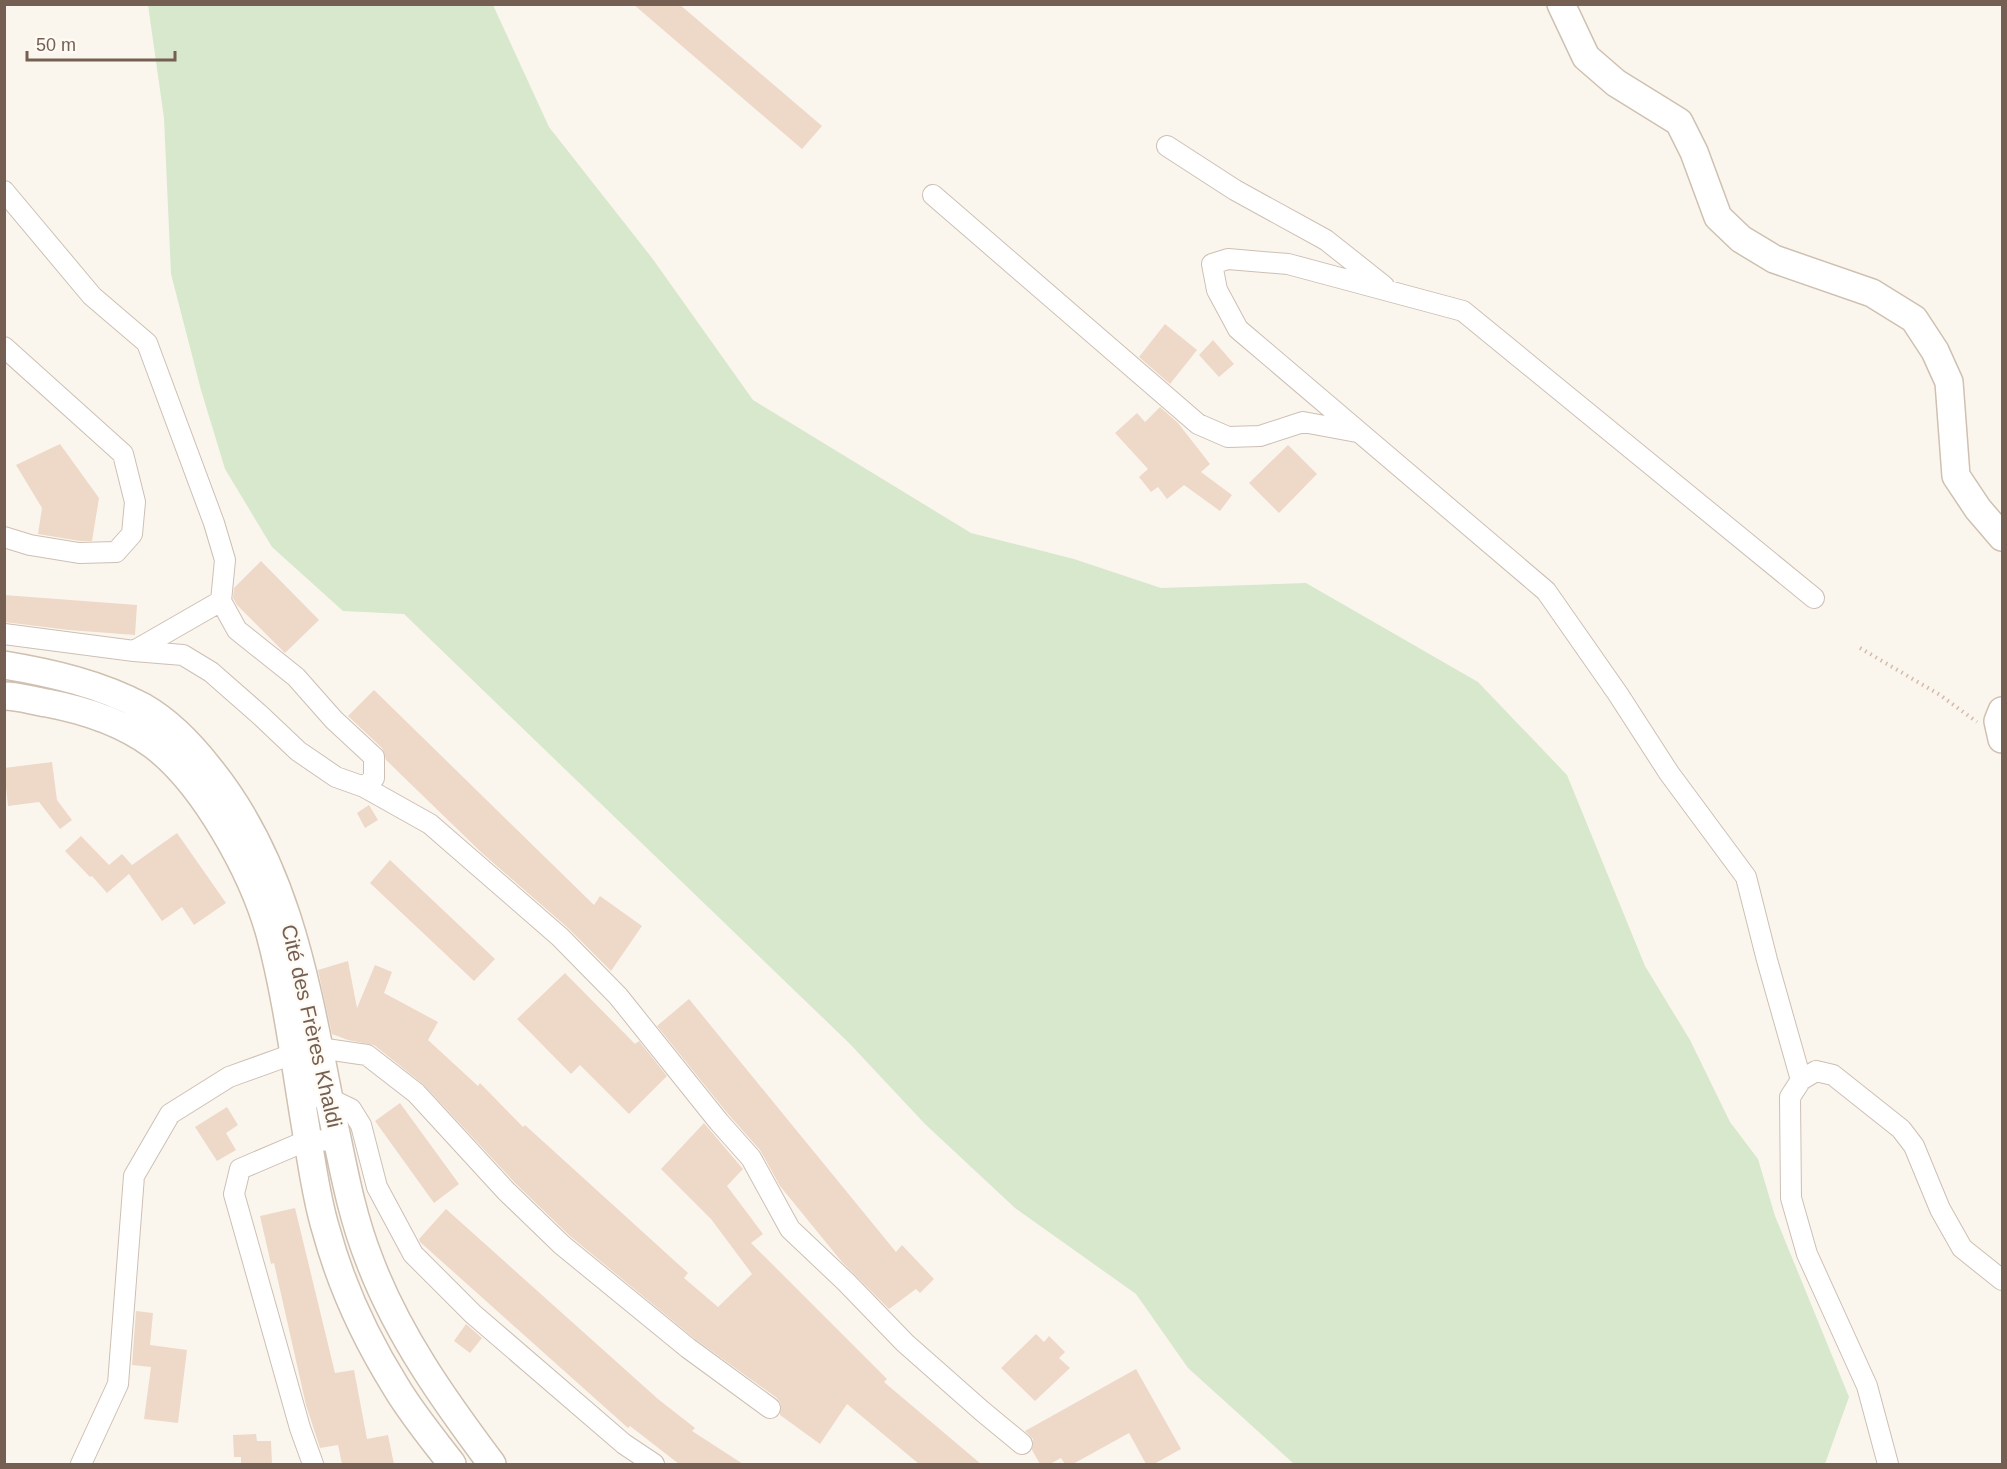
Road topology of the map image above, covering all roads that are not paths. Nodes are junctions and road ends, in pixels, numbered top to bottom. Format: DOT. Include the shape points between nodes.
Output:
graph roads {
  1 [pos="1561,4"];
  2 [pos="1167,146"];
  3 [pos="4,191"];
  4 [pos="933,195"];
  5 [pos="1391,292"];
  6 [pos="4,347"];
  7 [pos="1360,433"];
  8 [pos="4,537"];
  9 [pos="2002,537"];
  10 [pos="1814,598"];
  11 [pos="221,601"];
  12 [pos="4,634"];
  13 [pos="134,651"];
  14 [pos="4,665"];
  15 [pos="4,696"];
  16 [pos="364,787"];
  17 [pos="319,1048"];
  18 [pos="293,1054"];
  19 [pos="1801,1080"];
  20 [pos="301,1098"];
  21 [pos="328,1098"];
  22 [pos="308,1140"];
  23 [pos="337,1141"];
  24 [pos="2002,1280"];
  25 [pos="770,1408"];
  26 [pos="1023,1443"];
  27 [pos="81,1464"];
  28 [pos="314,1464"];
  29 [pos="452,1464"];
  30 [pos="492,1464"];
  31 [pos="654,1464"];
  32 [pos="1888,1464"];
  1 -- 9 [label="main road" via="1586,57 1616,82 1679,122 1718,217 1741,239 1774,259 1872,293 1914,319 1949,382 1956,476"];
  2 -- 5 [label="street" via="1234,190 1326,240"];
  3 -- 11 [label="street" via="92,296 147,343 225,560"];
  4 -- 7 [label="street" via="1198,424 1228,437 1260,436 1303,422"];
  5 -- 7 [label="street" via="1288,264 1228,259 1212,264 1217,290 1238,329"];
  5 -- 10 [label="street" via="1463,311"];
  6 -- 8 [label="street" via="123,454 135,502 132,534 117,552 79,553"];
  7 -- 19 [label="street" via="1546,591 1669,773 1746,877"];
  11 -- 13 [label="street"];
  11 -- 16 [label="street" via="237,630 296,676 334,720 374,757 374,778"];
  12 -- 13 [label="street"];
  13 -- 16 [label="street" via="183,655 210,672 298,751 336,777"];
  14 -- 17 [label="main road, Cité des Frères Khaldi" via="47,672 143,708 169,725 228,790 276,882 301,963"];
  15 -- 18 [label="main road, Cité des Frères Khaldi" via="81,709 127,729 154,746 192,785 234,847 254,888 279,972"];
  16 -- 26 [label="street" via="430,824 560,936 618,996 751,1158 790,1229 905,1343"];
  17 -- 18 [label="street"];
  17 -- 21 [label="main road, Cité des Frères Khaldi"];
  17 -- 25 [label="street" via="367,1055 416,1094 562,1245 688,1348"];
  18 -- 20 [label="main road, Cité des Frères Khaldi"];
  18 -- 27 [label="street" via="229,1077 170,1114 134,1176 118,1384"];
  19 -- 24 [label="street" via="1816,1071 1833,1075 1901,1129 1914,1146 1940,1209 1962,1248"];
  19 -- 32 [label="street" via="1790,1097 1791,1198 1807,1254 1868,1386"];
  20 -- 21 [label="street"];
  20 -- 22 [label="main road, Cité des Frères Khaldi"];
  21 -- 23 [label="main road, Cité des Frères Khaldi"];
  21 -- 31 [label="street" via="351,1109 361,1125 377,1187 413,1254 473,1314"];
  22 -- 23 [label="street"];
  22 -- 28 [label="street" via="240,1169 234,1194 300,1428"];
  22 -- 29 [label="main road, Cité des Frères Khaldi" via="325,1229 350,1298 396,1387"];
  23 -- 30 [label="main road, Cité des Frères Khaldi" via="368,1257 390,1308 422,1364"];
}
